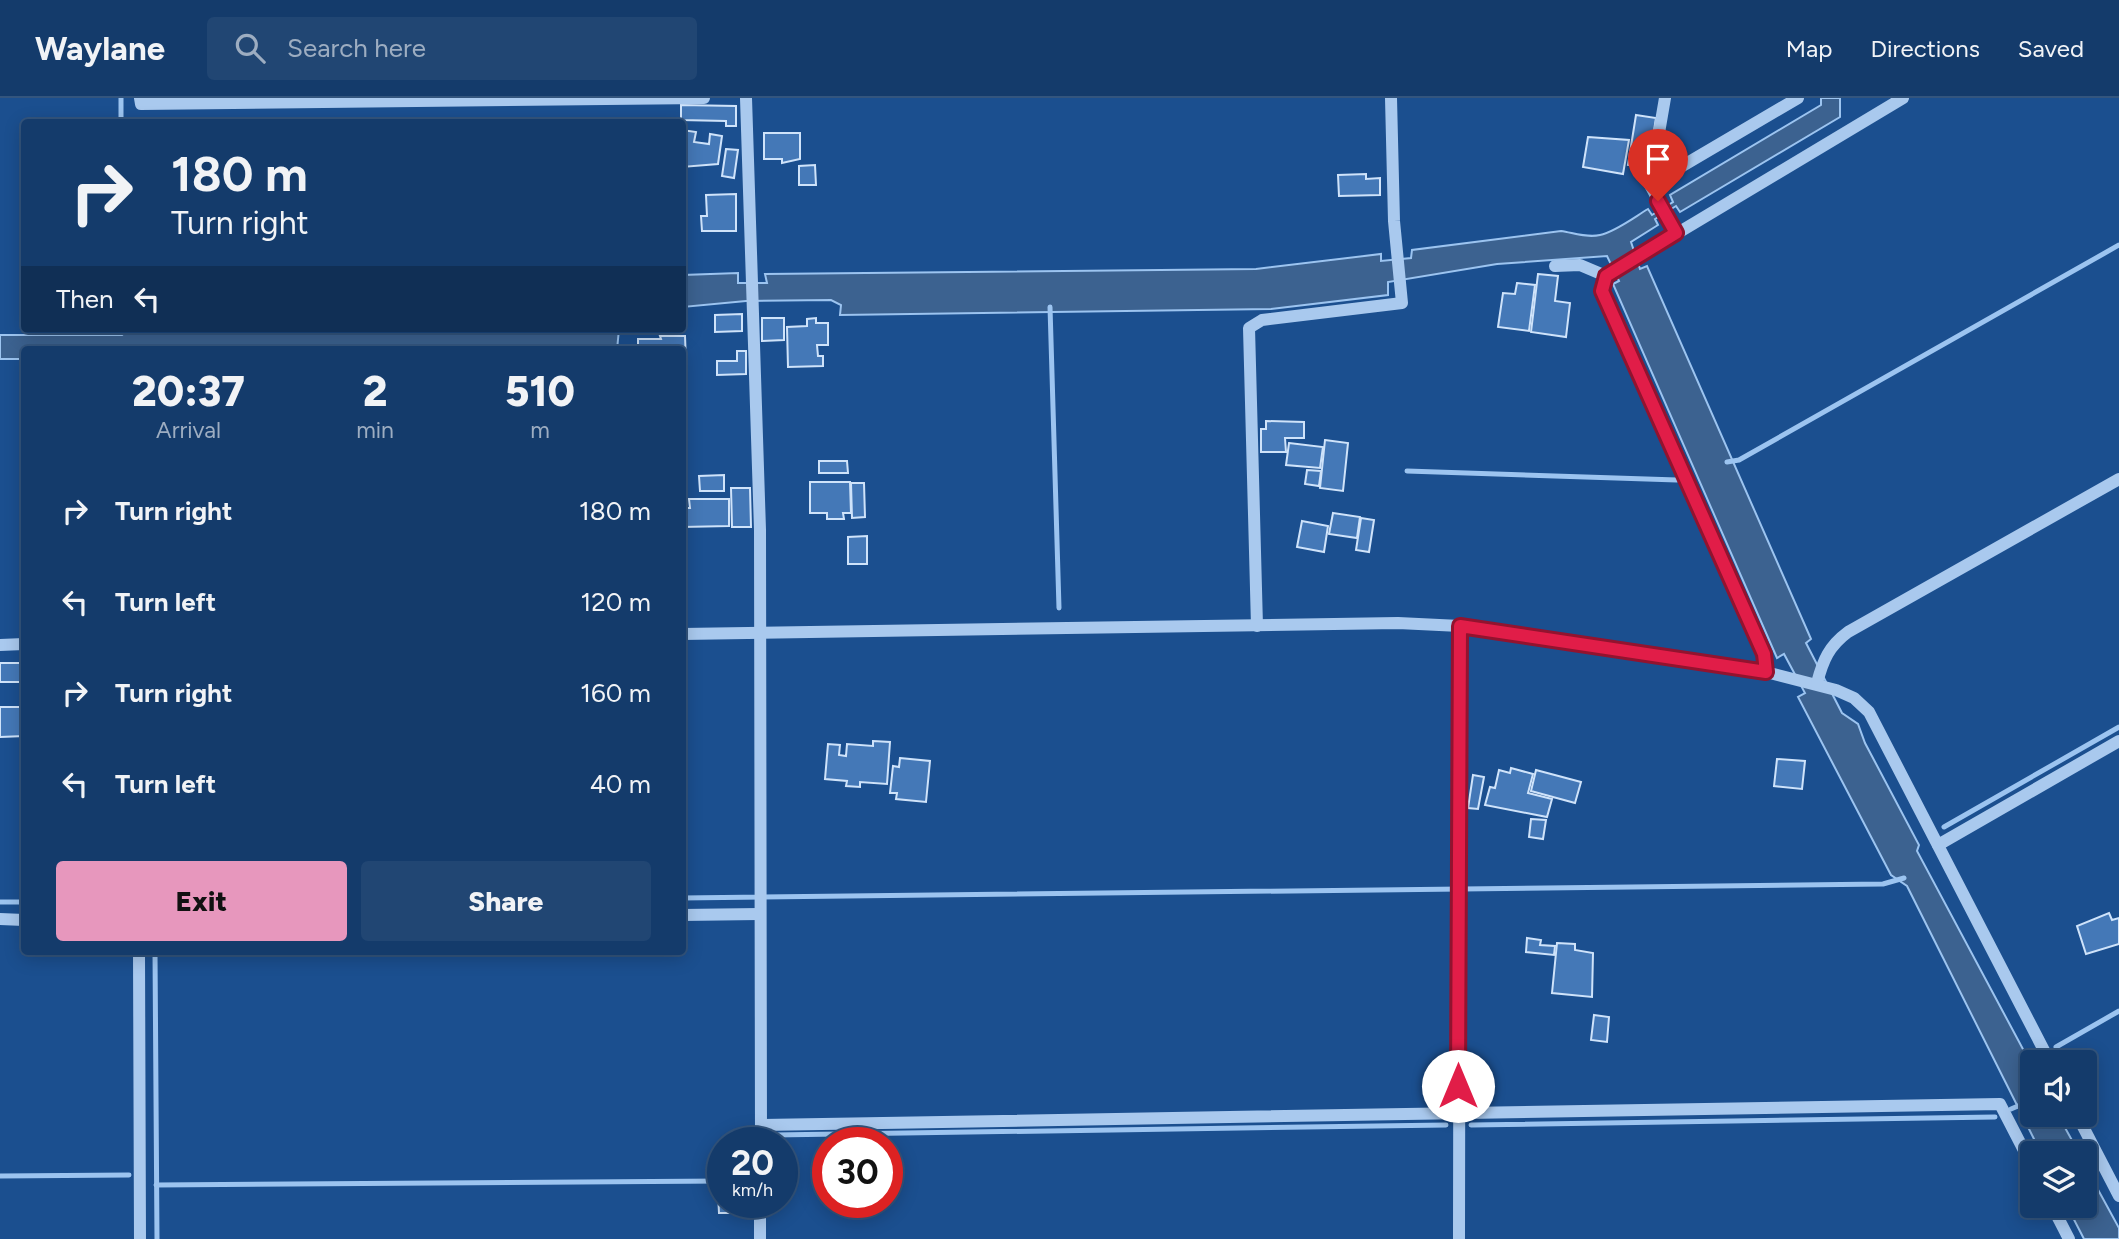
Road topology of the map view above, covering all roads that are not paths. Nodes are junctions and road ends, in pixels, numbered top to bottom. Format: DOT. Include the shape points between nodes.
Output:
graph roads {
  1 [pos="140,98"];
  2 [pos="704,98"];
  3 [pos="746,98"];
  4 [pos="1391,98"];
  5 [pos="1665,98"];
  6 [pos="1798,98"];
  7 [pos="1903,98"];
  8 [pos="1650,185"];
  9 [pos="1676,233"];
  10 [pos="1555,266"];
  11 [pos="1609,274"];
  12 [pos="2119,479"];
  13 [pos="1257,626"];
  14 [pos="1460,626"];
  15 [pos="761,633"];
  16 [pos="686,634"];
  17 [pos="21,644"];
  18 [pos="0,645"];
  19 [pos="1766,672"];
  20 [pos="1817,683"];
  21 [pos="2119,741"];
  22 [pos="1938,845"];
  23 [pos="759,910"];
  24 [pos="686,915"];
  25 [pos="0,919"];
  26 [pos="21,920"];
  27 [pos="139,955"];
  28 [pos="2044,1050"];
  29 [pos="1458,1113"];
  30 [pos="761,1125"];
  31 [pos="2083,1127"];
  32 [pos="2020,1143"];
  33 [pos="2119,1196"];
  34 [pos="760,1218"];
  35 [pos="2058,1218"];
  36 [pos="140,1239"];
  37 [pos="760,1239"];
  38 [pos="1458,1239"];
  39 [pos="2069,1239"];
  1 -- 2 [label="street" via="141,104"];
  3 -- 15 [label="street"];
  4 -- 13 [label="street" via="1402,303 1262,320 1249,328"];
  5 -- 8 [label="street"];
  6 -- 8 [label="street"];
  7 -- 9 [label="street"];
  8 -- 9 [label="street"];
  9 -- 11 [label="street"];
  10 -- 11 [label="street" via="1580,265"];
  11 -- 19 [label="street" via="1602,291 1764,654"];
  12 -- 20 [label="street" via="1848,632 1834,642 1823,660"];
  13 -- 14 [label="street"];
  13 -- 15 [label="street"];
  14 -- 19 [label="street"];
  14 -- 29 [label="street"];
  15 -- 16 [label="street"];
  15 -- 23 [label="street"];
  17 -- 18 [label="street"];
  19 -- 20 [label="street"];
  20 -- 22 [label="street" via="1854,698 1869,712"];
  21 -- 22 [label="street"];
  22 -- 28 [label="street"];
  23 -- 24 [label="street"];
  23 -- 30 [label="street"];
  25 -- 26 [label="street"];
  27 -- 36 [label="street"];
  29 -- 30 [label="street"];
  29 -- 32 [label="street" via="2000,1104"];
  29 -- 38 [label="street"];
  31 -- 33 [label="street"];
  34 -- 37 [label="street"];
  35 -- 39 [label="street"];
}
